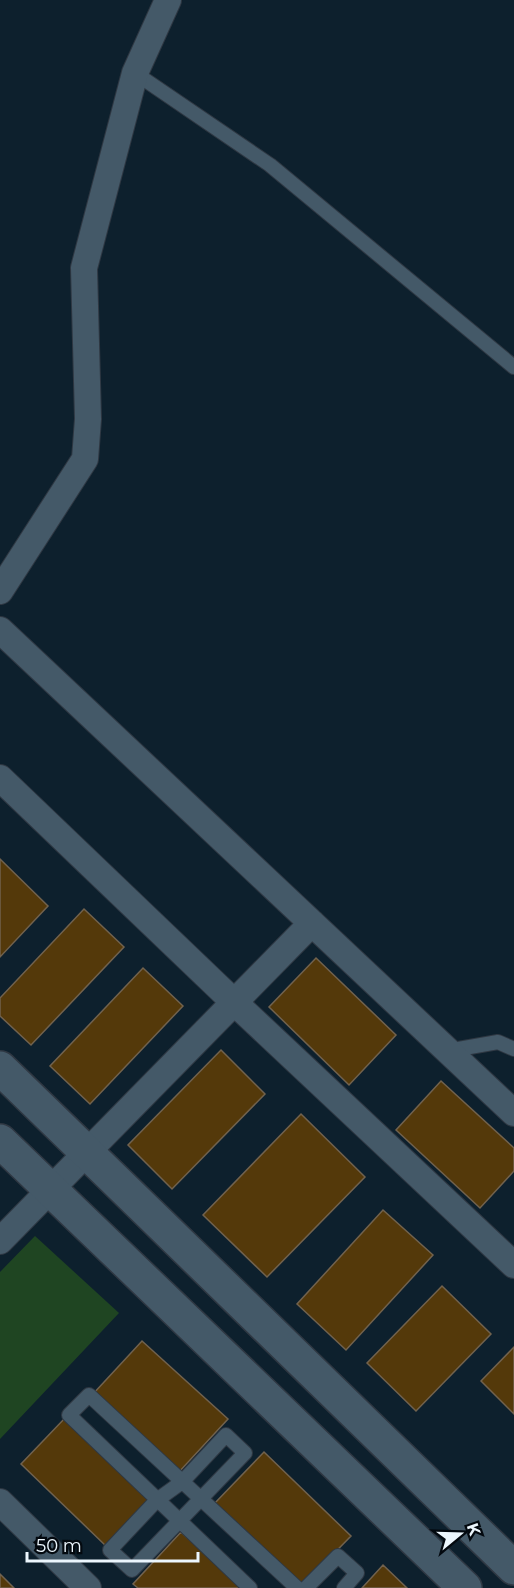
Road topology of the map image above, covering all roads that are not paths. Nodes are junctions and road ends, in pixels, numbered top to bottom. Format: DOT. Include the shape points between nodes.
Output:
graph roads {
  1 [pos="168,0"];
  2 [pos="135,74"];
  3 [pos="514,367"];
  4 [pos="0,591"];
  5 [pos="0,630"];
  6 [pos="0,778"];
  7 [pos="312,923"];
  8 [pos="235,1003"];
  9 [pos="514,1049"];
  10 [pos="447,1051"];
  11 [pos="0,1068"];
  12 [pos="514,1113"];
  13 [pos="0,1141"];
  14 [pos="86,1152"];
  15 [pos="51,1190"];
  16 [pos="0,1241"];
  17 [pos="514,1265"];
  18 [pos="182,1482"];
  19 [pos="201,1499"];
  20 [pos="157,1500"];
  21 [pos="0,1502"];
  22 [pos="179,1521"];
  23 [pos="514,1568"];
  24 [pos="88,1588"];
  25 [pos="250,1588"];
  26 [pos="297,1588"];
  27 [pos="306,1588"];
  28 [pos="344,1588"];
  29 [pos="465,1588"];
  1 -- 2 [label="street"];
  2 -- 3 [label="lane" via="270,165"];
  2 -- 4 [label="street" via="84,268 88,419 85,459"];
  5 -- 7 [label="street"];
  6 -- 8 [label="street"];
  7 -- 8 [label="street"];
  7 -- 10 [label="street"];
  8 -- 14 [label="street"];
  8 -- 17 [label="street"];
  9 -- 10 [label="lane" via="498,1042"];
  10 -- 12 [label="street"];
  11 -- 14 [label="main road"];
  13 -- 15 [label="main road"];
  14 -- 15 [label="street"];
  14 -- 23 [label="main road"];
  15 -- 16 [label="street"];
  15 -- 29 [label="main road"];
  18 -- 19 [label="lane"];
  18 -- 19 [label="lane" via="226,1435 245,1453"];
  18 -- 20 [label="lane"];
  18 -- 20 [label="lane" via="89,1395 69,1415"];
  19 -- 22 [label="lane"];
  19 -- 26 [label="lane"];
  20 -- 22 [label="lane"];
  20 -- 22 [label="lane" via="110,1550 132,1570"];
  21 -- 24 [label="street"];
  22 -- 25 [label="lane"];
  27 -- 28 [label="lane" via="338,1556 357,1573"];
}
